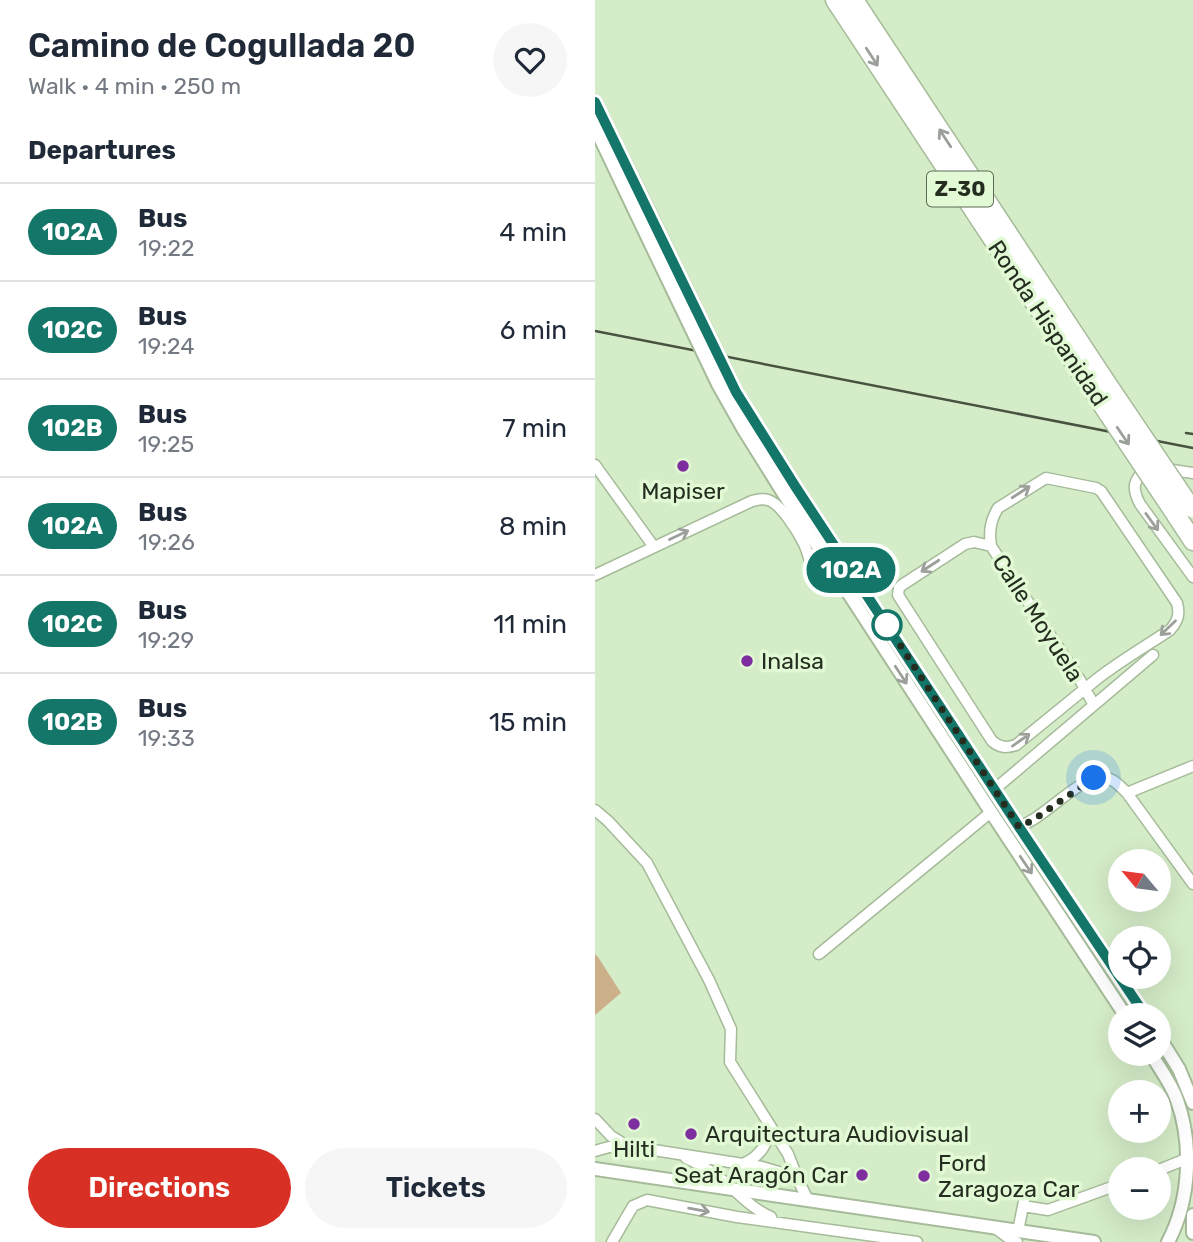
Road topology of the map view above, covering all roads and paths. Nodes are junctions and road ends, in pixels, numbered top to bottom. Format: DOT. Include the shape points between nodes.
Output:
graph roads {
  1 [pos="835,0"];
  2 [pos="854,0"];
  3 [pos="595,102"];
  4 [pos="595,127"];
  5 [pos="641,209"];
  6 [pos="595,465"];
  7 [pos="1193,473"];
  8 [pos="790,490"];
  9 [pos="1187,511"];
  10 [pos="1193,541"];
  11 [pos="991,546"];
  12 [pos="654,547"];
  13 [pos="846,563"];
  14 [pos="595,575"];
  15 [pos="836,575"];
  16 [pos="1193,577"];
  17 [pos="1153,654"];
  18 [pos="1085,689"];
  19 [pos="1094,705"];
  20 [pos="1193,765"];
  21 [pos="995,789"];
  22 [pos="1126,793"];
  23 [pos="595,810"];
  24 [pos="991,812"];
  25 [pos="1019,827"];
  26 [pos="1193,884"];
  27 [pos="819,954"];
  28 [pos="1117,1003"];
  29 [pos="1137,1003"];
  30 [pos="1171,1056"];
  31 [pos="1158,1066"];
  32 [pos="1193,1103"];
  33 [pos="597,1121"];
  34 [pos="769,1124"];
  35 [pos="628,1146"];
  36 [pos="595,1151"];
  37 [pos="678,1153"];
  38 [pos="1187,1159"];
  39 [pos="744,1163"];
  40 [pos="1171,1165"];
  41 [pos="595,1169"];
  42 [pos="799,1182"];
  43 [pos="1108,1188"];
  44 [pos="733,1189"];
  45 [pos="1026,1191"];
  46 [pos="808,1200"];
  47 [pos="1023,1206"];
  48 [pos="1193,1215"];
  49 [pos="784,1222"];
  50 [pos="1193,1233"];
  51 [pos="1018,1236"];
  52 [pos="612,1242"];
  53 [pos="917,1242"];
  54 [pos="1094,1242"];
  55 [pos="1168,1242"];
  1 -- 9 [label="highway, Ronda Hispanidad / Z-30, one-way, bridge" via="1085,379"];
  9 -- 2 [label="highway, Ronda Hispanidad / Z-30, one-way, bridge"];
  3 -- 5 [label="street"];
  4 -- 5 [label="street"];
  5 -- 8 [label="street, bridge" via="718,384 744,430"];
  6 -- 12 [label="street"];
  7 -- 16 [label="street, one-way" via="1152,468 1139,475 1134,490"];
  8 -- 13 [label="street"];
  8 -- 15 [label="street"];
  9 -- 10 [label="highway, Ronda Hispanidad / Z-30"];
  11 -- 18 [label="street, Calle Moyuela"];
  11 -- 18 [label="street, Calle Moyuela, one-way" via="965,544 902,585 898,595 992,741 1006,747 1016,744"];
  11 -- 18 [label="street, Calle Moyuela, one-way" via="989,531 997,508 1039,480 1052,478 1096,488 1177,603 1178,617 1170,630"];
  12 -- 14 [label="street"];
  12 -- 15 [label="street, one-way" via="752,501 770,500 803,541 815,571 822,576"];
  13 -- 15 [label="street"];
  13 -- 21 [label="street"];
  15 -- 24 [label="street, one-way"];
  17 -- 19 [label="street, Calle Moyuela"];
  18 -- 19 [label="street, Calle Moyuela"];
  19 -- 21 [label="street, Calle Moyuela"];
  20 -- 22 [label="street"];
  21 -- 25 [label="street"];
  22 -- 25 [label="street" via="1110,779 1094,778"];
  22 -- 26 [label="street"];
  23 -- 34 [label="street" via="647,863 731,1029 730,1062"];
  24 -- 27 [label="street"];
  24 -- 28 [label="street, one-way"];
  25 -- 29 [label="street"];
  30 -- 32 [label="street"];
  31 -- 38 [label="street" via="1176,1098"];
  33 -- 35 [label="street"];
  33 -- 36 [label="street" via="601,1138"];
  34 -- 39 [label="street" via="766,1143 757,1156"];
  34 -- 42 [label="street"];
  35 -- 36 [label="street"];
  35 -- 37 [label="street"];
  37 -- 39 [label="street"];
  37 -- 44 [label="street" via="715,1173"];
  38 -- 40 [label="street"];
  38 -- 55 [label="street" via="1179,1214"];
  39 -- 42 [label="street"];
  41 -- 44 [label="street"];
  42 -- 46 [label="street"];
  43 -- 47 [label="street" via="1048,1210"];
  44 -- 46 [label="street"];
  44 -- 49 [label="street" via="760,1212"];
  45 -- 47 [label="street"];
  46 -- 51 [label="street" via="995,1227"];
  47 -- 51 [label="street"];
  48 -- 50 [label="street"];
  52 -- 49 [label="street, one-way" via="633,1206 642,1201"];
  49 -- 53 [label="street"];
  51 -- 54 [label="street"];
}
